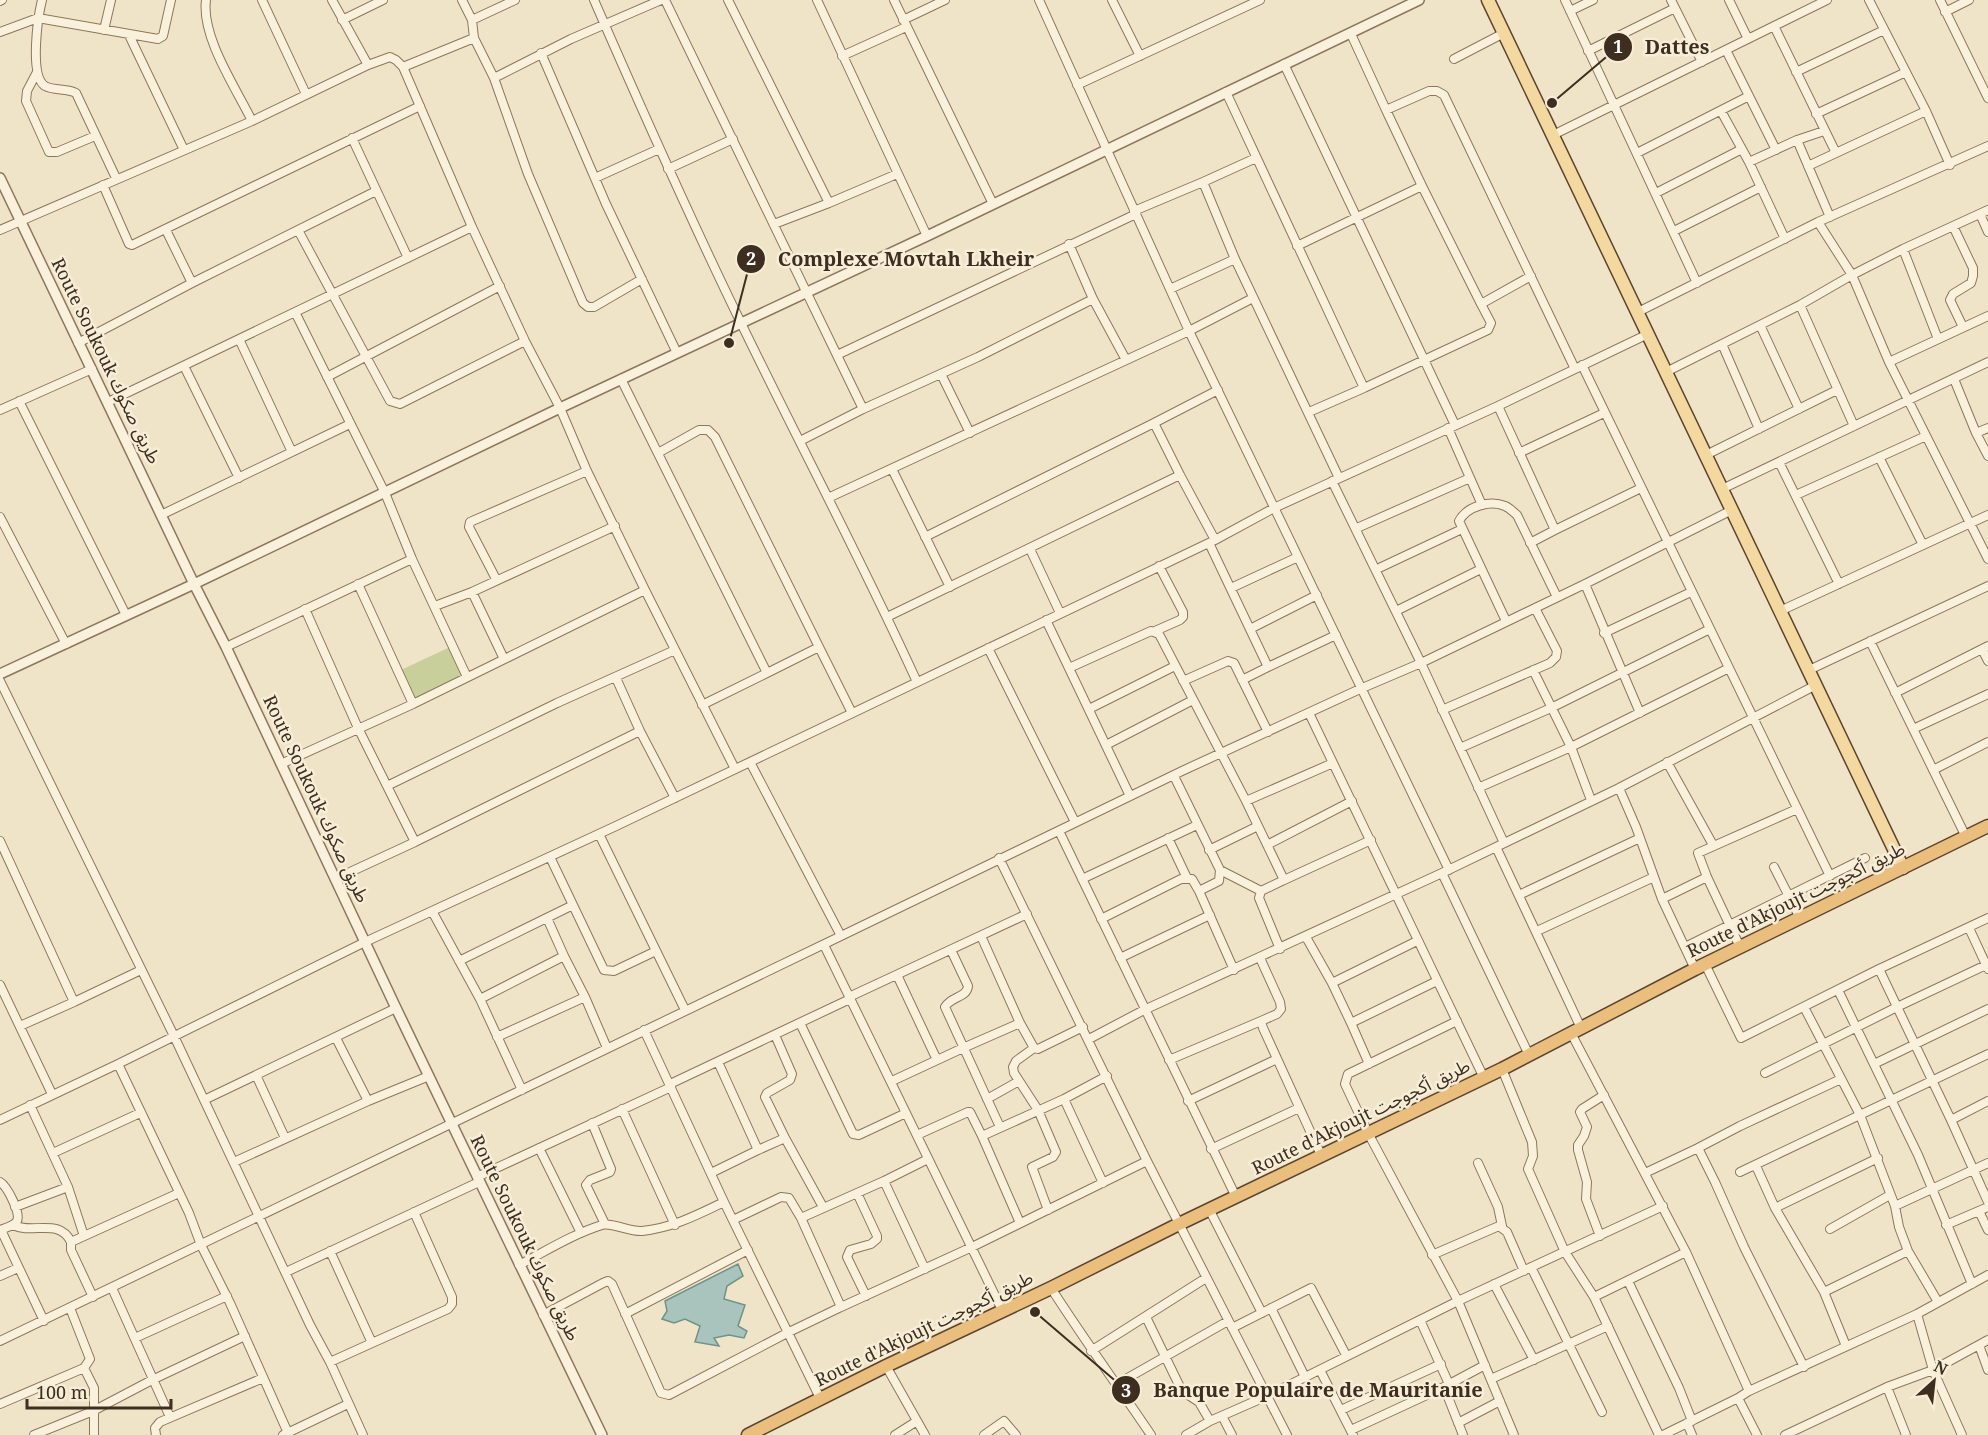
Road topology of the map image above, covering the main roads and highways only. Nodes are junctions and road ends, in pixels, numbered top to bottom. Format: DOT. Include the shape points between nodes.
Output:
graph roads {
  1 [pos="1488,0"];
  2 [pos="1988,826"];
  3 [pos="1903,868"];
  4 [pos="748,1435"];
  1 -- 3 [label="main road"];
  2 -- 3 [label="highway, Route d'Akjoujt طريق أكجوجت"];
  3 -- 4 [label="highway, Route d'Akjoujt طريق أكجوجت" via="1484,1078"];
}
